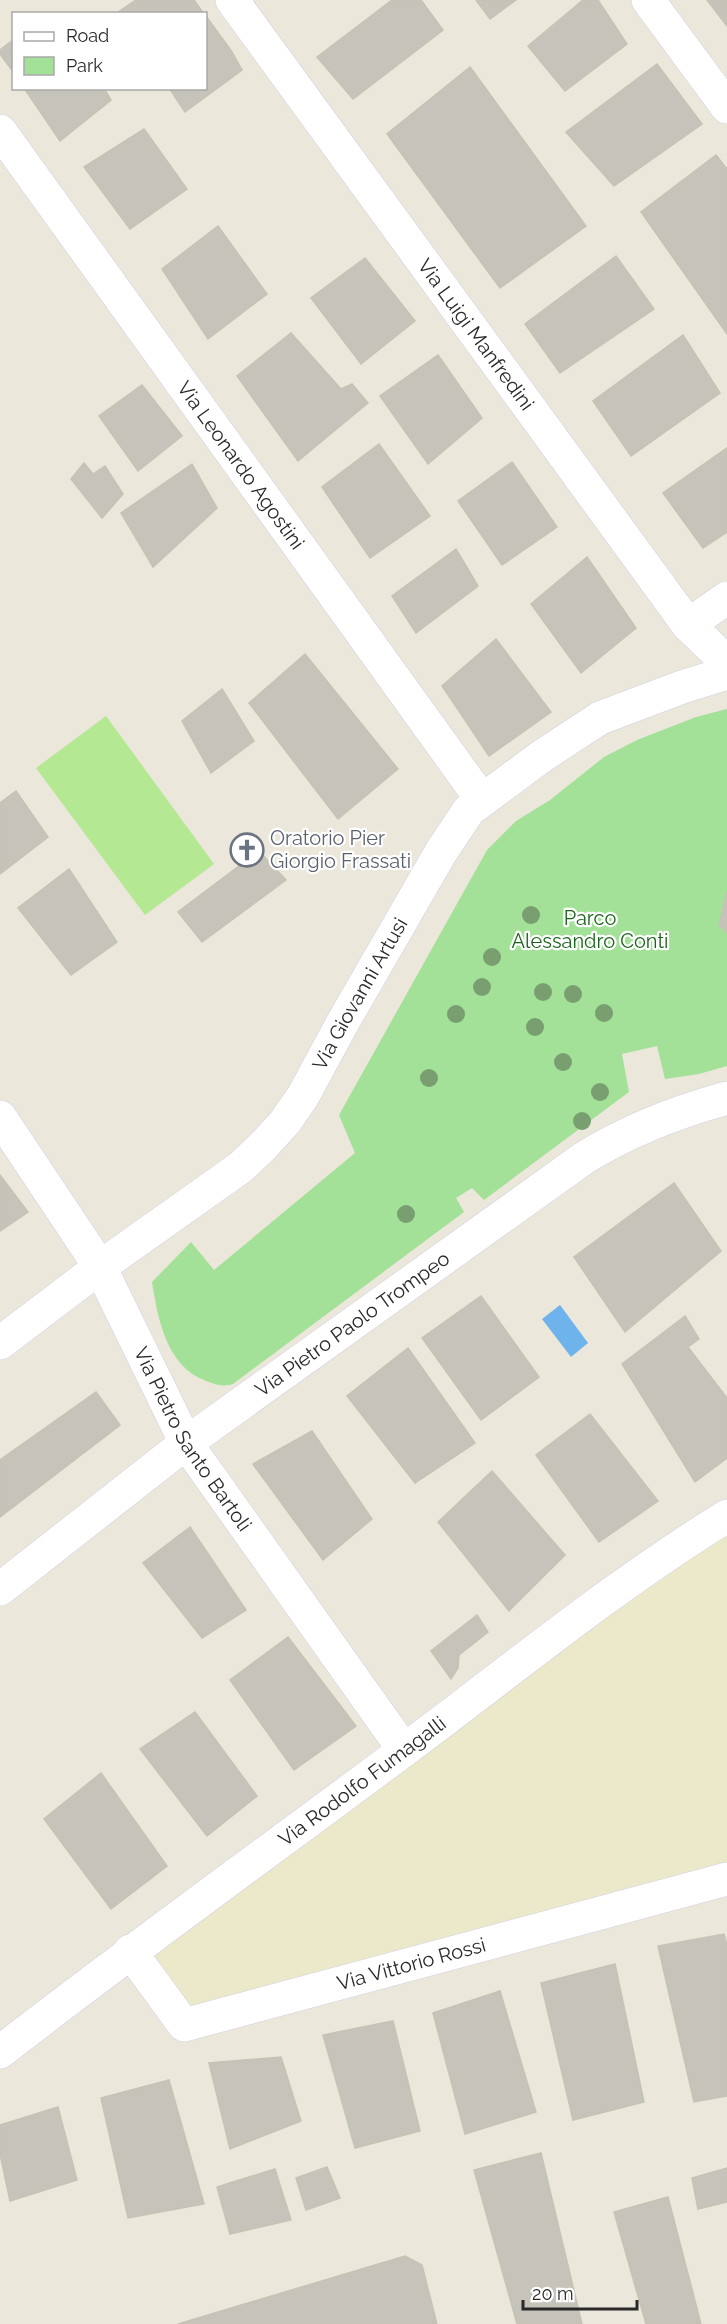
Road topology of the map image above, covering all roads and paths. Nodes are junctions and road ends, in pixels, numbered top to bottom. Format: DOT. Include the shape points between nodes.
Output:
graph roads {
  1 [pos="232,0"];
  2 [pos="648,0"];
  3 [pos="727,107"];
  4 [pos="0,131"];
  5 [pos="727,598"];
  6 [pos="688,625"];
  7 [pos="727,662"];
  8 [pos="727,673"];
  9 [pos="482,800"];
  10 [pos="727,1098"];
  11 [pos="0,1117"];
  12 [pos="100,1267"];
  13 [pos="0,1343"];
  14 [pos="186,1443"];
  15 [pos="727,1516"];
  16 [pos="0,1589"];
  17 [pos="404,1750"];
  18 [pos="727,1879"];
  19 [pos="130,1951"];
  20 [pos="0,2052"];
  1 -- 6 [label="street, Via Luigi Manfredini"];
  2 -- 3 [label="street"];
  4 -- 9 [label="street, Via Leonardo Agostini"];
  5 -- 6 [label="street"];
  6 -- 7 [label="street, Via Luigi Manfredini"];
  8 -- 9 [label="street, Via Giovanni Artusi" via="600,718"];
  9 -- 12 [label="street, Via Giovanni Artusi" via="446,844 285,1122 241,1167"];
  10 -- 14 [label="street, Via Pietro Paolo Trompeo" via="657,1120 584,1158"];
  11 -- 12 [label="street, Via Pietro Santo Bartoli"];
  12 -- 13 [label="street, Via Giovanni Artusi"];
  12 -- 14 [label="street, Via Pietro Santo Bartoli"];
  14 -- 16 [label="street, Via Pietro Paolo Trompeo"];
  14 -- 17 [label="street, Via Pietro Santo Bartoli"];
  15 -- 17 [label="street, Via Rodolfo Fumagalli" via="670,1551"];
  17 -- 19 [label="street, Via Rodolfo Fumagalli"];
  18 -- 19 [label="street, Via Vittorio Rossi" via="184,2025"];
  19 -- 20 [label="street, Via Rodolfo Fumagalli"];
}
